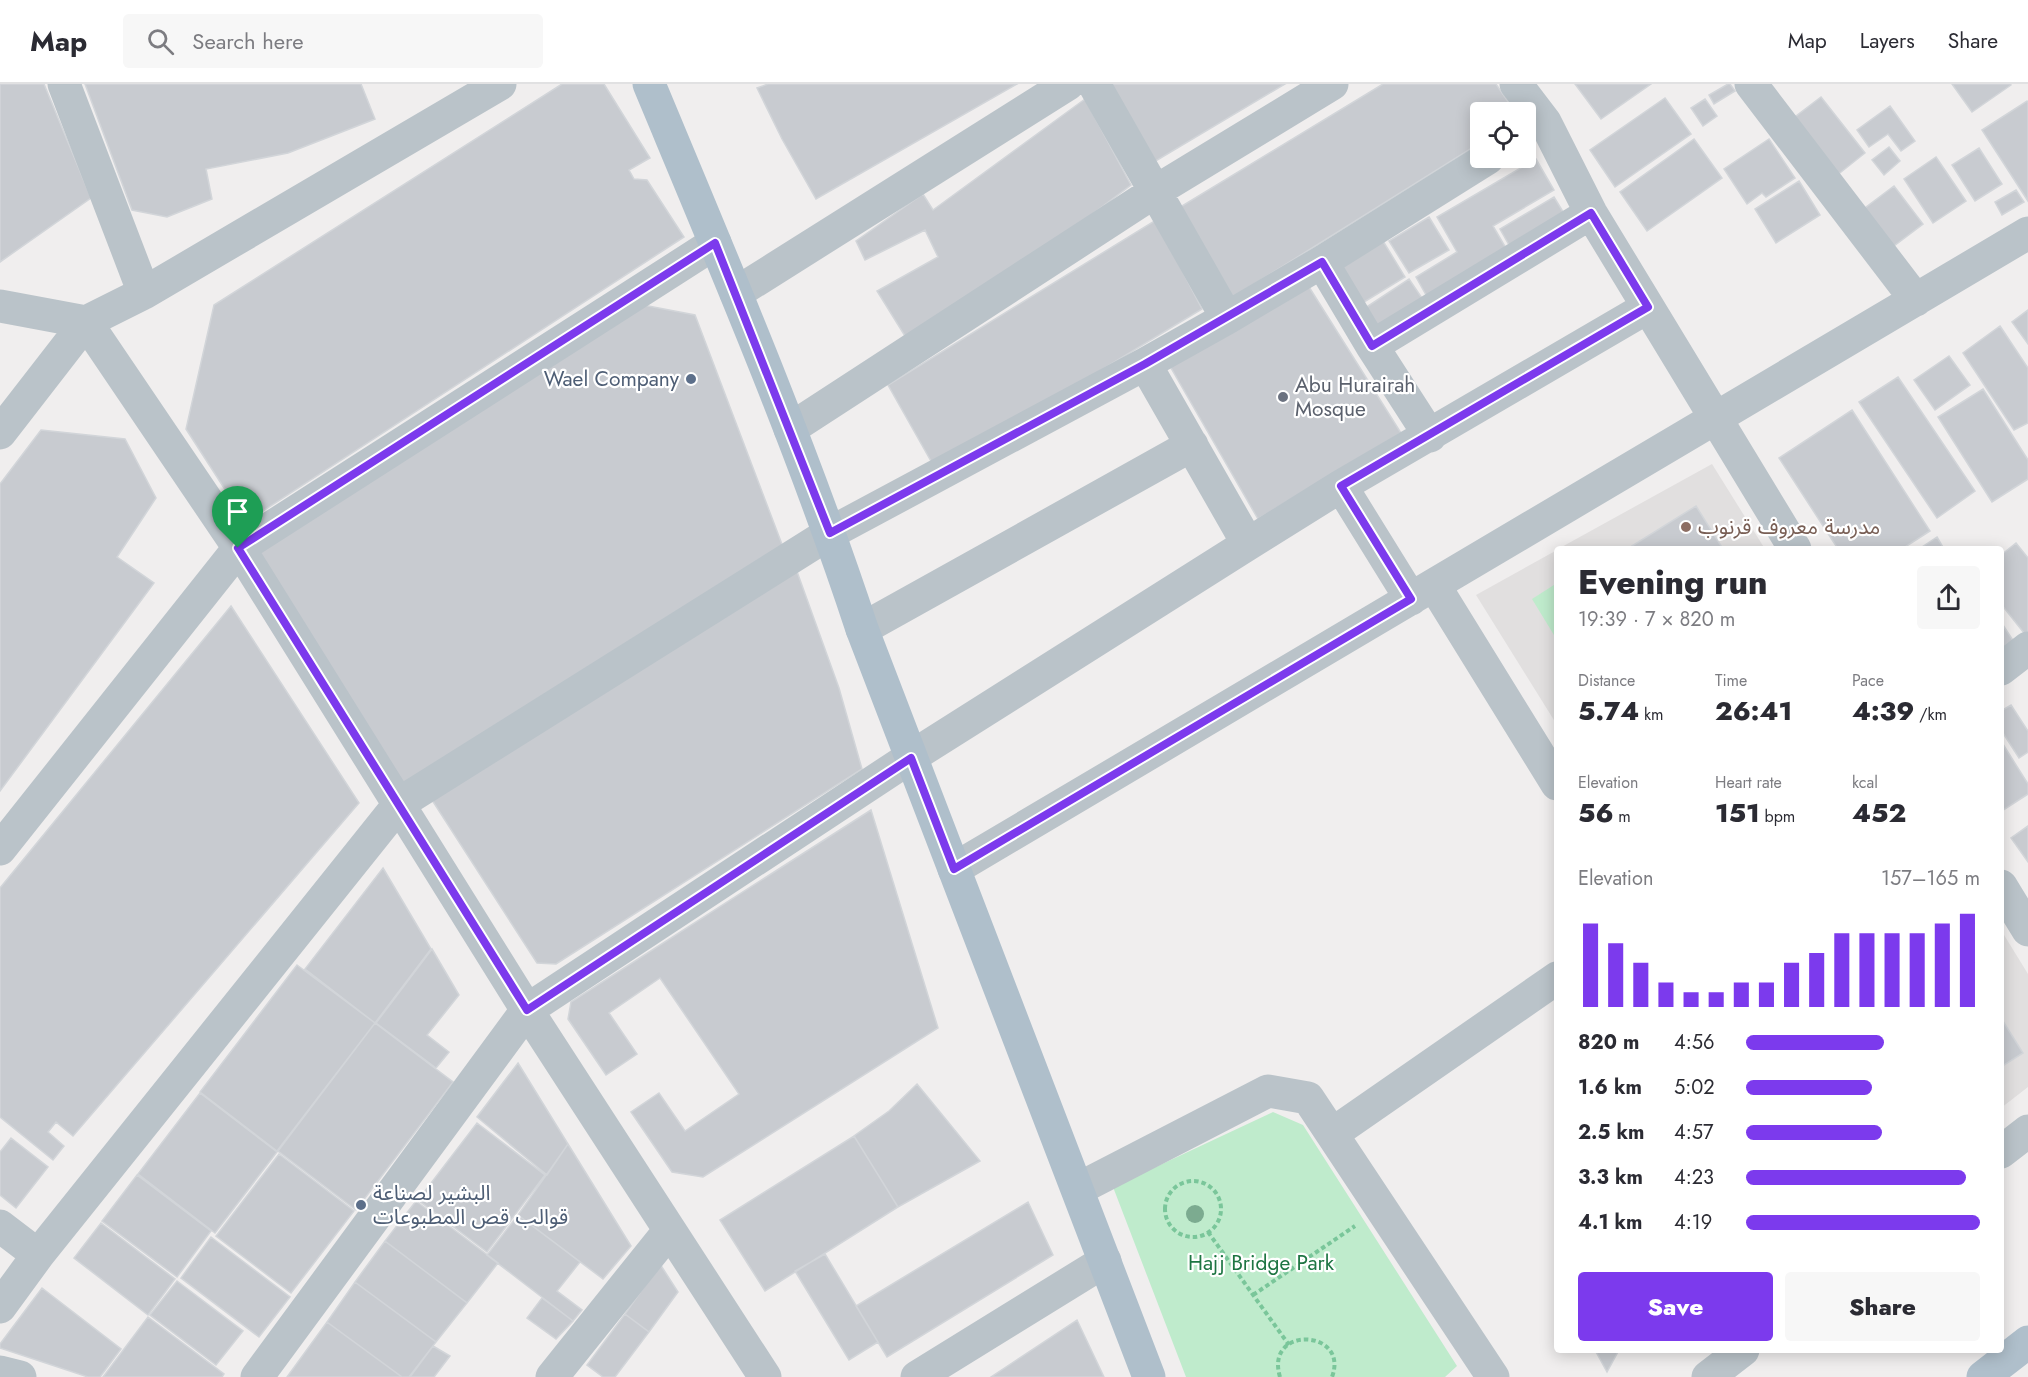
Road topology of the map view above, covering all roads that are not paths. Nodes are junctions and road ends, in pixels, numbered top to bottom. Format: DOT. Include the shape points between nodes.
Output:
graph roads {
  1 [pos="64,84"];
  2 [pos="500,84"];
  3 [pos="648,84"];
  4 [pos="1068,84"];
  5 [pos="1095,84"];
  6 [pos="1332,84"];
  7 [pos="1516,84"];
  8 [pos="1751,84"];
  9 [pos="1524,102"];
  10 [pos="1536,130"];
  11 [pos="1472,168"];
  12 [pos="1156,191"];
  13 [pos="1591,213"];
  14 [pos="2028,233"];
  15 [pos="715,243"];
  16 [pos="1322,262"];
  17 [pos="144,293"];
  18 [pos="736,293"];
  19 [pos="1916,300"];
  20 [pos="0,306"];
  21 [pos="1648,307"];
  22 [pos="1227,318"];
  23 [pos="86,322"];
  24 [pos="1372,346"];
  25 [pos="1145,364"];
  26 [pos="1715,419"];
  27 [pos="790,429"];
  28 [pos="0,434"];
  29 [pos="1430,436"];
  30 [pos="1192,446"];
  31 [pos="1341,486"];
  32 [pos="830,533"];
  33 [pos="1248,544"];
  34 [pos="1793,546"];
  35 [pos="238,548"];
  36 [pos="1422,592"];
  37 [pos="862,629"];
  38 [pos="2028,648"];
  39 [pos="2004,667"];
  40 [pos="911,758"];
  41 [pos="1554,780"];
  42 [pos="400,803"];
  43 [pos="0,849"];
  44 [pos="954,869"];
  45 [pos="2004,891"];
  46 [pos="2028,930"];
  47 [pos="1554,980"];
  48 [pos="527,1010"];
  49 [pos="2028,1131"];
  50 [pos="1332,1134"];
  51 [pos="2004,1150"];
  52 [pos="1077,1189"];
  53 [pos="0,1226"];
  54 [pos="669,1231"];
  55 [pos="38,1255"];
  56 [pos="1105,1261"];
  57 [pos="0,1307"];
  58 [pos="2028,1342"];
  59 [pos="1739,1353"];
  60 [pos="0,1372"];
  61 [pos="20,1377"];
  62 [pos="257,1377"];
  63 [pos="552,1377"];
  64 [pos="765,1377"];
  65 [pos="917,1377"];
  66 [pos="1149,1377"];
  67 [pos="1493,1377"];
  68 [pos="1708,1377"];
  69 [pos="1983,1377"];
  1 -- 17 [label="street"];
  2 -- 17 [label="street"];
  3 -- 15 [label="main road"];
  4 -- 18 [label="street"];
  5 -- 12 [label="street"];
  6 -- 12 [label="street"];
  7 -- 9 [label="street"];
  8 -- 19 [label="street"];
  10 -- 13 [label="street"];
  11 -- 16 [label="street"];
  12 -- 22 [label="street"];
  12 -- 27 [label="street"];
  13 -- 21 [label="street"];
  13 -- 24 [label="street"];
  14 -- 19 [label="street"];
  15 -- 18 [label="main road"];
  15 -- 35 [label="street"];
  16 -- 22 [label="street"];
  16 -- 24 [label="street"];
  17 -- 23 [label="street"];
  18 -- 27 [label="main road"];
  19 -- 26 [label="street"];
  20 -- 23 [label="street"];
  21 -- 26 [label="street"];
  21 -- 29 [label="street"];
  22 -- 25 [label="street"];
  23 -- 28 [label="street"];
  23 -- 35 [label="street"];
  24 -- 29 [label="street"];
  25 -- 30 [label="street"];
  25 -- 32 [label="street"];
  26 -- 34 [label="street"];
  26 -- 36 [label="street"];
  27 -- 32 [label="main road"];
  29 -- 31 [label="street"];
  30 -- 33 [label="street"];
  30 -- 37 [label="street"];
  31 -- 33 [label="street"];
  31 -- 36 [label="street"];
  32 -- 37 [label="main road"];
  32 -- 42 [label="street"];
  33 -- 40 [label="street"];
  35 -- 42 [label="street"];
  35 -- 43 [label="street"];
  36 -- 41 [label="street"];
  36 -- 44 [label="street"];
  37 -- 40 [label="main road"];
  38 -- 39 [label="street"];
  40 -- 44 [label="main road"];
  40 -- 48 [label="street"];
  42 -- 48 [label="street"];
  42 -- 55 [label="street"];
  44 -- 52 [label="main road"];
  45 -- 46 [label="street"];
  47 -- 50 [label="street"];
  48 -- 54 [label="street"];
  48 -- 62 [label="street"];
  49 -- 51 [label="street"];
  50 -- 52 [label="street" via="1308,1098 1268,1091"];
  50 -- 67 [label="street"];
  52 -- 56 [label="main road"];
  53 -- 55 [label="street"];
  54 -- 63 [label="street"];
  54 -- 64 [label="street"];
  55 -- 57 [label="street"];
  56 -- 65 [label="street"];
  56 -- 66 [label="main road"];
  58 -- 69 [label="main road"];
  59 -- 68 [label="street"];
  60 -- 61 [label="street"];
}
